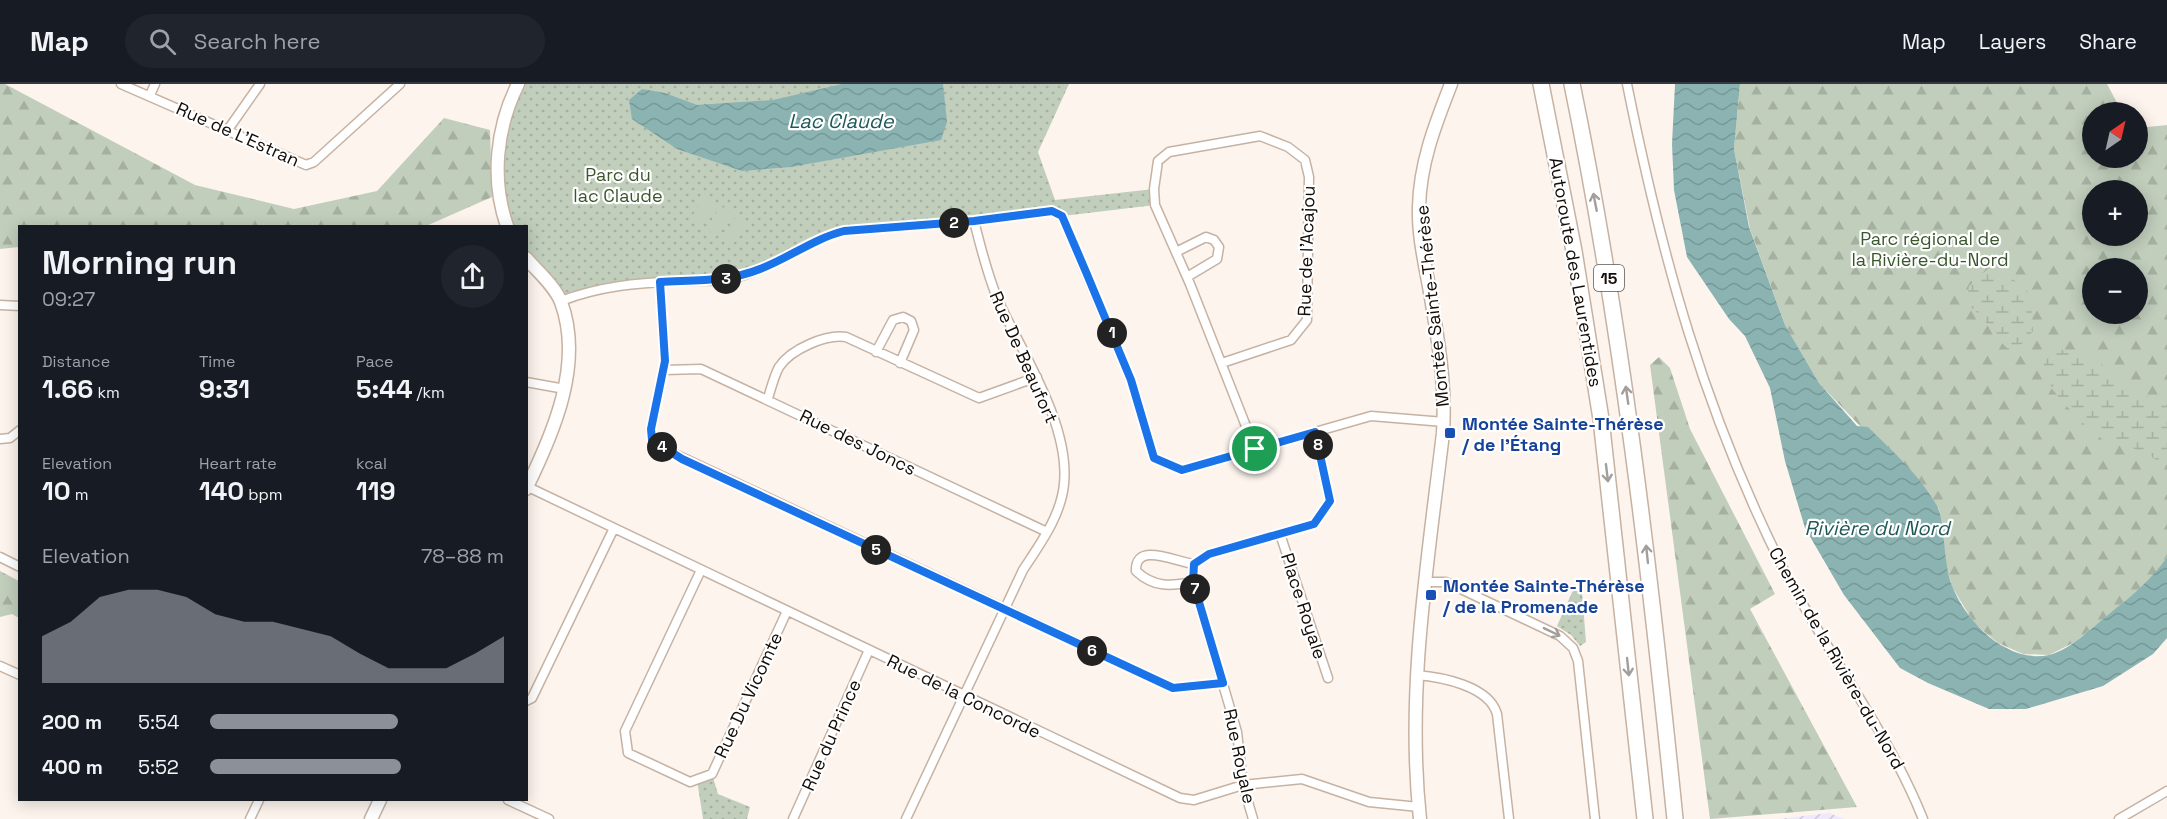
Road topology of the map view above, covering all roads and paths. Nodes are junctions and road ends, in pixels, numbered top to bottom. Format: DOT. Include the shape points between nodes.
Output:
graph roads {
  1 [pos="121,84"];
  2 [pos="155,84"];
  3 [pos="260,84"];
  4 [pos="400,84"];
  5 [pos="518,84"];
  6 [pos="1451,84"];
  7 [pos="1541,84"];
  8 [pos="1572,84"];
  9 [pos="1627,84"];
  10 [pos="150,95"];
  11 [pos="227,131"];
  12 [pos="974,221"];
  13 [pos="507,225"];
  14 [pos="1176,252"];
  15 [pos="528,260"];
  16 [pos="1187,277"];
  17 [pos="660,282"];
  18 [pos="561,301"];
  19 [pos="0,305"];
  20 [pos="18,306"];
  21 [pos="876,352"];
  22 [pos="900,363"];
  23 [pos="1222,363"];
  24 [pos="664,370"];
  25 [pos="1037,377"];
  26 [pos="528,382"];
  27 [pos="565,389"];
  28 [pos="768,399"];
  29 [pos="1444,422"];
  30 [pos="18,432"];
  31 [pos="1315,432"];
  32 [pos="0,439"];
  33 [pos="1255,449"];
  34 [pos="528,486"];
  35 [pos="528,488"];
  36 [pos="614,528"];
  37 [pos="1047,532"];
  38 [pos="1280,534"];
  39 [pos="0,557"];
  40 [pos="1194,564"];
  41 [pos="18,566"];
  42 [pos="701,570"];
  43 [pos="1193,582"];
  44 [pos="1426,582"];
  45 [pos="1003,610"];
  46 [pos="787,611"];
  47 [pos="869,650"];
  48 [pos="0,666"];
  49 [pos="18,674"];
  50 [pos="1416,675"];
  51 [pos="1328,678"];
  52 [pos="1223,683"];
  53 [pos="963,695"];
  54 [pos="528,699"];
  55 [pos="1242,785"];
  56 [pos="2167,791"];
  57 [pos="259,801"];
  58 [pos="380,801"];
  59 [pos="510,801"];
  60 [pos="1420,813"];
  61 [pos="250,819"];
  62 [pos="371,819"];
  63 [pos="549,819"];
  64 [pos="793,819"];
  65 [pos="906,819"];
  66 [pos="1253,819"];
  67 [pos="1509,819"];
  68 [pos="1595,819"];
  69 [pos="1645,819"];
  70 [pos="1675,819"];
  71 [pos="1923,819"];
  72 [pos="2119,819"];
  1 -- 10 [label="street, Rue de L'Estran"];
  2 -- 10 [label="street"];
  3 -- 11 [label="street"];
  4 -- 11 [label="street, Rue de L'Estran" via="309,165"];
  5 -- 13 [label="street" via="506,111 498,150 498,189"];
  6 -- 29 [label="street, Montée Sainte-Thérèse" via="1425,156 1419,206 1421,243 1441,358"];
  7 -- 69 [label="highway, Autoroute des Laurentides / 15, one-way" via="1599,407"];
  70 -- 8 [label="highway, Autoroute des Laurentides / 15, one-way" via="1630,419 1600,227"];
  9 -- 71 [label="street, Chemin de la Rivière-du-Nord" via="1675,292 1729,449 1786,573 1899,767"];
  10 -- 11 [label="street, Rue de L'Estran"];
  12 -- 17 [label="street" via="844,231 824,236 761,269 729,279"];
  12 -- 25 [label="street, Rue De Beaufort" via="998,300"];
  12 -- 33 [label="street" via="1052,211 1062,216 1131,380 1154,458 1182,470"];
  14 -- 16 [label="street, Rue de l'Acajou"];
  14 -- 16 [label="street" via="1206,237 1219,247 1217,259"];
  14 -- 23 [label="street, Rue de l'Acajou" via="1155,205 1158,160 1169,152 1260,135 1288,147 1305,160 1309,177 1307,320 1291,340"];
  15 -- 18 [label="street"];
  16 -- 23 [label="street, Rue de l'Acajou"];
  17 -- 18 [label="street" via="597,289"];
  17 -- 24 [label="street"];
  18 -- 27 [label="street" via="566,334"];
  19 -- 20 [label="street"];
  21 -- 22 [label="street"];
  21 -- 22 [label="street" via="893,320 903,317 911,321 914,330"];
  21 -- 28 [label="street" via="846,337 831,336 794,354 779,367"];
  22 -- 25 [label="street" via="979,398"];
  23 -- 33 [label="street, Rue de l'Acajou"];
  24 -- 28 [label="street, Rue des Joncs" via="701,369"];
  24 -- 45 [label="street" via="651,429 655,443"];
  25 -- 37 [label="street, Rue De Beaufort" via="1065,467 1061,496"];
  26 -- 27 [label="street"];
  27 -- 34 [label="street" via="554,429"];
  28 -- 37 [label="street, Rue des Joncs"];
  29 -- 31 [label="street" via="1371,416"];
  29 -- 44 [label="street, Montée Sainte-Thérèse"];
  30 -- 32 [label="street"];
  31 -- 33 [label="street"];
  31 -- 38 [label="street" via="1330,501 1314,524"];
  35 -- 36 [label="street, Rue de la Concorde"];
  36 -- 42 [label="street, Rue de la Concorde"];
  36 -- 54 [label="street"];
  37 -- 45 [label="street, Rue De Beaufort"];
  38 -- 40 [label="street" via="1209,554"];
  38 -- 51 [label="street, Place Royale"];
  39 -- 41 [label="street"];
  40 -- 43 [label="street, Rue Royale"];
  40 -- 43 [label="street" via="1148,554 1136,563 1136,572 1145,579 1167,587"];
  42 -- 46 [label="street, Rue de la Concorde"];
  42 -- 46 [label="street, Rue Du Vicomte" via="625,731 628,753 690,782 712,774"];
  43 -- 52 [label="street, Rue Royale"];
  44 -- 50 [label="street, Montée Sainte-Thérèse"];
  44 -- 68 [label="street, one-way" via="1446,582 1564,638 1571,645 1578,661"];
  45 -- 52 [label="street" via="1173,688"];
  45 -- 53 [label="street, Rue De Beaufort"];
  46 -- 47 [label="street, Rue de la Concorde"];
  47 -- 53 [label="street, Rue de la Concorde"];
  47 -- 64 [label="street, Rue du Prince"];
  48 -- 49 [label="street"];
  50 -- 60 [label="street, Montée Sainte-Thérèse" via="1414,756"];
  50 -- 67 [label="street" via="1467,687 1493,704"];
  52 -- 55 [label="street, Rue Royale" via="1237,732"];
  53 -- 55 [label="street, Rue de la Concorde" via="1180,798 1194,800"];
  53 -- 65 [label="street, Rue De Beaufort"];
  55 -- 60 [label="street, Rue de la Concorde" via="1302,779 1369,802"];
  55 -- 66 [label="street, Rue Royale"];
  56 -- 72 [label="street"];
  57 -- 61 [label="street"];
  58 -- 62 [label="street"];
  59 -- 63 [label="street"];
}
